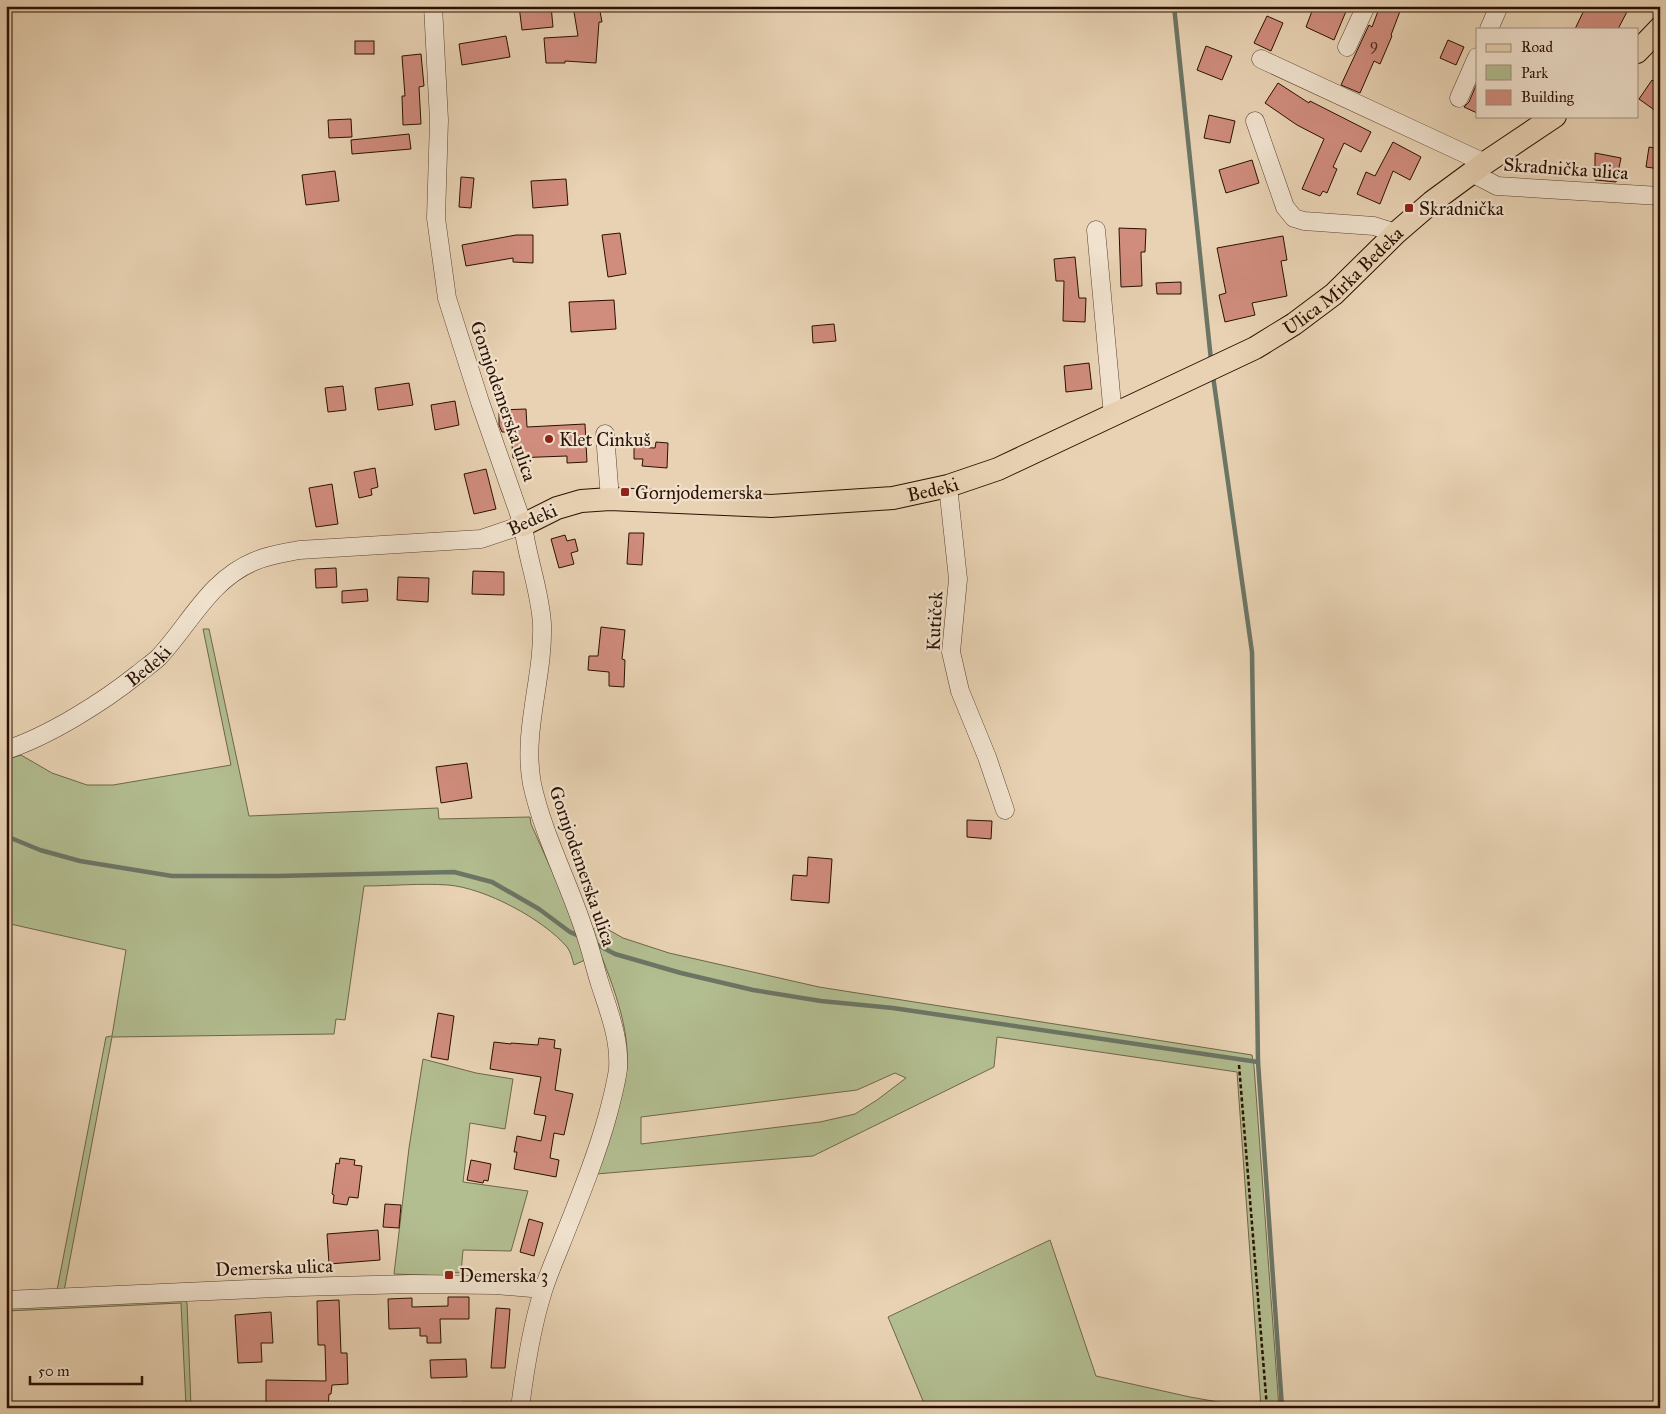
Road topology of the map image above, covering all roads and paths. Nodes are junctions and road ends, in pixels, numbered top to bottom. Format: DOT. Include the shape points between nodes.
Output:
graph roads {
  1 [pos="433,6"];
  2 [pos="1366,6"];
  3 [pos="1499,6"];
  4 [pos="1489,28"];
  5 [pos="1660,28"];
  6 [pos="1347,47"];
  7 [pos="1638,51"];
  8 [pos="1261,59"];
  9 [pos="1476,59"];
  10 [pos="1459,98"];
  11 [pos="1552,118"];
  12 [pos="1255,120"];
  13 [pos="1478,168"];
  14 [pos="1660,196"];
  15 [pos="1096,230"];
  16 [pos="1396,233"];
  17 [pos="1213,368"];
  18 [pos="1113,416"];
  19 [pos="605,434"];
  20 [pos="948,486"];
  21 [pos="610,499"];
  22 [pos="523,525"];
  23 [pos="6,750"];
  24 [pos="1005,810"];
  25 [pos="1239,1065"];
  26 [pos="544,1289"];
  27 [pos="6,1300"];
  28 [pos="1660,1401"];
  29 [pos="520,1408"];
  30 [pos="1267,1408"];
  31 [pos="1651,1408"];
  1 -- 22 [label="street, Gornjodemerska ulica" via="439,120 436,218 447,298"];
  2 -- 6 [label="street"];
  3 -- 4 [label="street"];
  5 -- 7 [label="main road"];
  8 -- 13 [label="street, Skradnička ulica"];
  9 -- 10 [label="street"];
  11 -- 13 [label="main road, Ulica Mirka Bedeka"];
  12 -- 16 [label="street" via="1286,207 1294,218 1374,226"];
  13 -- 14 [label="street, Skradnička ulica" via="1498,186"];
  13 -- 16 [label="main road, Ulica Mirka Bedeka"];
  15 -- 18 [label="street"];
  16 -- 17 [label="main road, Ulica Mirka Bedeka" via="1334,294 1294,324"];
  17 -- 18 [label="main road, Bedeki"];
  18 -- 20 [label="main road, Bedeki" via="998,469"];
  19 -- 21 [label="street"];
  20 -- 21 [label="main road, Bedeki" via="893,498 771,506"];
  20 -- 24 [label="street, Kutiček" via="958,579 952,652 960,691"];
  21 -- 22 [label="main road, Bedeki" via="568,504"];
  22 -- 23 [label="street, Bedeki" via="481,539 299,550 255,561 219,583 158,658 121,687 21,746"];
  22 -- 26 [label="street, Gornjodemerska ulica" via="542,624 530,735 532,780 538,810 583,927 618,1052 618,1070 602,1133"];
  25 -- 30 [label="path"];
  26 -- 27 [label="street, Demerska ulica" via="495,1284 298,1286"];
  26 -- 29 [label="street, Gornjodemerska ulica" via="528,1348"];
  28 -- 31 [label="path"];
}
